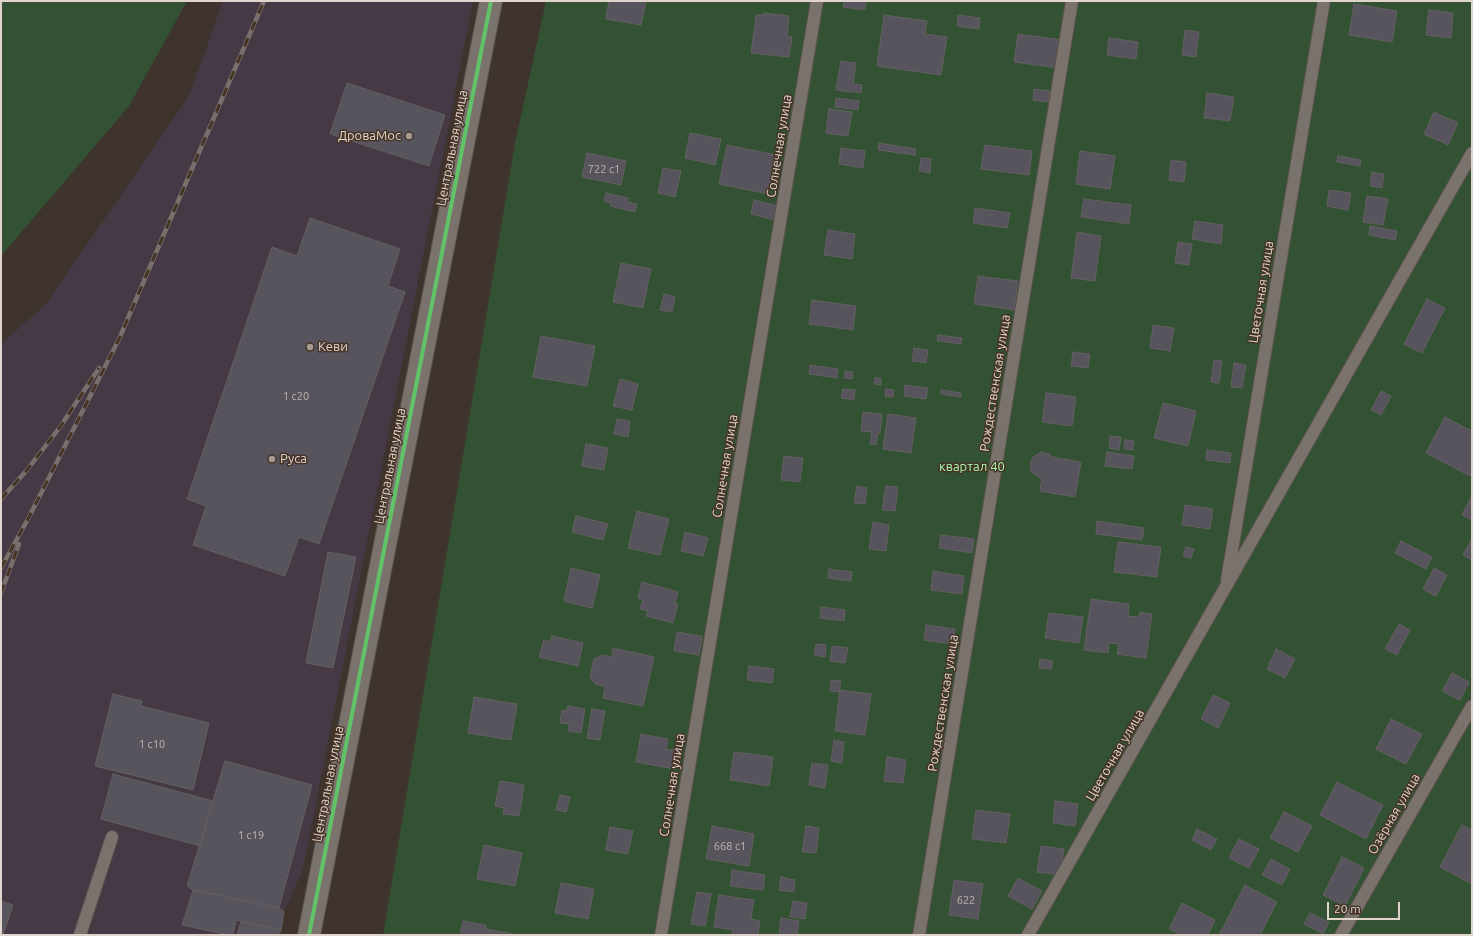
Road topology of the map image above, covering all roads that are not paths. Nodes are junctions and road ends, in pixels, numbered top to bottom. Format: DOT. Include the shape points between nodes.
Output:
graph roads {
  1 [pos="491,1"];
  2 [pos="817,1"];
  3 [pos="1072,1"];
  4 [pos="1324,1"];
  5 [pos="1472,153"];
  6 [pos="1226,588"];
  7 [pos="1472,706"];
  8 [pos="112,837"];
  9 [pos="80,935"];
  10 [pos="308,935"];
  11 [pos="661,935"];
  12 [pos="919,935"];
  13 [pos="1028,935"];
  14 [pos="1341,935"];
  1 -- 10 [label="street, Центральная улица"];
  2 -- 11 [label="lane, Солнечная улица"];
  3 -- 12 [label="lane, Рождественская улица"];
  4 -- 6 [label="lane, Цветочная улица"];
  5 -- 6 [label="lane, Цветочная улица"];
  6 -- 13 [label="lane, Цветочная улица"];
  7 -- 14 [label="lane, Озёрная улица"];
  8 -- 9 [label="lane"];
}
